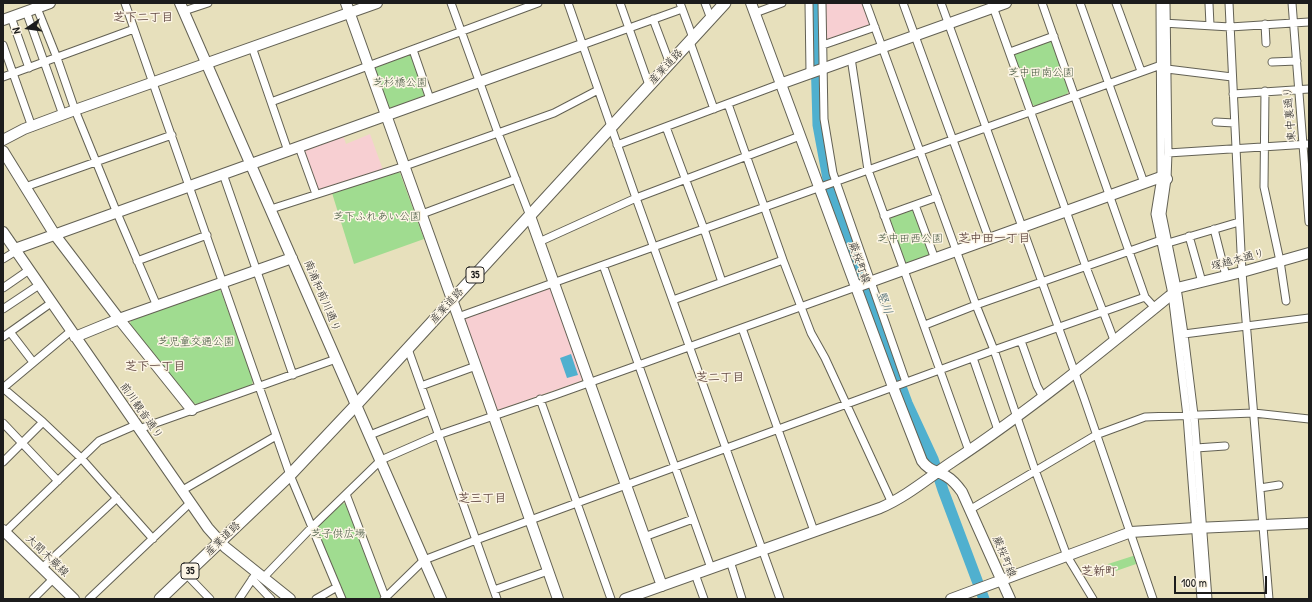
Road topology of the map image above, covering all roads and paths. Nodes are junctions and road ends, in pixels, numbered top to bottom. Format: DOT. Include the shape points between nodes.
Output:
graph roads {
  1 [pos="50,3"];
  2 [pos="125,3"];
  3 [pos="208,3"];
  4 [pos="377,3"];
  5 [pos="451,3"];
  6 [pos="538,3"];
  7 [pos="568,3"];
  8 [pos="620,3"];
  9 [pos="705,3"];
  10 [pos="725,3"];
  11 [pos="782,3"];
  12 [pos="810,3"];
  13 [pos="822,3"];
  14 [pos="866,3"];
  15 [pos="903,3"];
  16 [pos="941,3"];
  17 [pos="1006,3"];
  18 [pos="1042,3"];
  19 [pos="1080,3"];
  20 [pos="1116,3"];
  21 [pos="1160,3"];
  22 [pos="1166,3"];
  23 [pos="1229,3"];
  24 [pos="1292,3"];
  25 [pos="1209,4"];
  26 [pos="36,5"];
  27 [pos="993,5"];
  28 [pos="681,6"];
  29 [pos="182,7"];
  30 [pos="348,8"];
  31 [pos="753,8"];
  32 [pos="26,11"];
  33 [pos="7,18"];
  34 [pos="653,19"];
  35 [pos="711,19"];
  36 [pos="1309,22"];
  37 [pos="948,23"];
  38 [pos="1164,23"];
  39 [pos="1294,23"];
  40 [pos="1265,24"];
  41 [pos="1210,25"];
  42 [pos="1230,26"];
  43 [pos="875,27"];
  44 [pos="629,28"];
  45 [pos="134,29"];
  46 [pos="462,31"];
  47 [pos="915,35"];
  48 [pos="1054,36"];
  49 [pos="691,40"];
  50 [pos="1266,43"];
  51 [pos="3,45"];
  52 [pos="582,45"];
  53 [pos="823,45"];
  54 [pos="252,47"];
  55 [pos="882,47"];
  56 [pos="413,50"];
  57 [pos="1010,52"];
  58 [pos="57,58"];
  59 [pos="851,58"];
  60 [pos="1297,61"];
  61 [pos="45,62"];
  62 [pos="1272,62"];
  63 [pos="207,63"];
  64 [pos="670,64"];
  65 [pos="369,66"];
  66 [pos="1164,67"];
  67 [pos="29,68"];
  68 [pos="817,70"];
  69 [pos="1141,71"];
  70 [pos="13,74"];
  71 [pos="3,77"];
  72 [pos="1232,77"];
  73 [pos="154,82"];
  74 [pos="479,82"];
  75 [pos="1108,83"];
  76 [pos="780,84"];
  77 [pos="649,86"];
  78 [pos="1309,89"];
  79 [pos="598,90"];
  80 [pos="1299,90"];
  81 [pos="1265,91"];
  82 [pos="1233,94"];
  83 [pos="1075,96"];
  84 [pos="430,99"];
  85 [pos="271,102"];
  86 [pos="728,104"];
  87 [pos="714,109"];
  88 [pos="75,110"];
  89 [pos="1031,112"];
  90 [pos="63,115"];
  91 [pos="386,115"];
  92 [pos="1216,122"];
  93 [pos="1234,123"];
  94 [pos="32,126"];
  95 [pos="611,127"];
  96 [pos="666,127"];
  97 [pos="986,128"];
  98 [pos="498,133"];
  99 [pos="172,135"];
  100 [pos="800,136"];
  101 [pos="953,139"];
  102 [pos="3,140"];
  103 [pos="617,145"];
  104 [pos="1306,145"];
  105 [pos="299,146"];
  106 [pos="1265,147"];
  107 [pos="1235,149"];
  108 [pos="288,150"];
  109 [pos="3,151"];
  110 [pos="920,151"];
  111 [pos="1168,153"];
  112 [pos="746,156"];
  113 [pos="97,162"];
  114 [pos="251,164"];
  115 [pos="405,166"];
  116 [pos="868,170"];
  117 [pos="223,174"];
  118 [pos="1164,178"];
  119 [pos="516,179"];
  120 [pos="685,180"];
  121 [pos="834,182"];
  122 [pos="1144,183"];
  123 [pos="190,186"];
  124 [pos="25,187"];
  125 [pos="821,187"];
  126 [pos="316,194"];
  127 [pos="1110,195"];
  128 [pos="937,197"];
  129 [pos="636,198"];
  130 [pos="915,205"];
  131 [pos="764,208"];
  132 [pos="271,209"];
  133 [pos="1066,211"];
  134 [pos="116,213"];
  135 [pos="422,214"];
  136 [pos="530,216"];
  137 [pos="884,216"];
  138 [pos="1239,222"];
  139 [pos="1309,222"];
  140 [pos="1022,227"];
  141 [pos="704,229"];
  142 [pos="1214,229"];
  143 [pos="3,232"];
  144 [pos="55,235"];
  145 [pos="207,236"];
  146 [pos="1189,236"];
  147 [pos="989,239"];
  148 [pos="1164,241"];
  149 [pos="539,242"];
  150 [pos="653,246"];
  151 [pos="15,250"];
  152 [pos="956,251"];
  153 [pos="1130,251"];
  154 [pos="1309,253"];
  155 [pos="292,258"];
  156 [pos="3,259"];
  157 [pos="935,259"];
  158 [pos="783,260"];
  159 [pos="137,261"];
  160 [pos="1280,261"];
  161 [pos="603,265"];
  162 [pos="1086,266"];
  163 [pos="904,269"];
  164 [pos="29,270"];
  165 [pos="256,271"];
  166 [pos="1242,272"];
  167 [pos="1226,276"];
  168 [pos="554,282"];
  169 [pos="722,282"];
  170 [pos="1041,282"];
  171 [pos="1202,282"];
  172 [pos="223,283"];
  173 [pos="863,284"];
  174 [pos="39,285"];
  175 [pos="3,288"];
  176 [pos="1175,291"];
  177 [pos="1146,297"];
  178 [pos="452,300"];
  179 [pos="673,300"];
  180 [pos="1286,301"];
  181 [pos="52,303"];
  182 [pos="976,305"];
  183 [pos="157,306"];
  184 [pos="801,307"];
  185 [pos="1155,308"];
  186 [pos="3,309"];
  187 [pos="1103,312"];
  188 [pos="458,317"];
  189 [pos="1309,318"];
  190 [pos="119,319"];
  191 [pos="925,325"];
  192 [pos="1246,326"];
  193 [pos="742,328"];
  194 [pos="1058,328"];
  195 [pos="10,332"];
  196 [pos="73,334"];
  197 [pos="1184,334"];
  198 [pos="3,337"];
  199 [pos="1114,340"];
  200 [pos="1021,341"];
  201 [pos="689,347"];
  202 [pos="408,349"];
  203 [pos="994,350"];
  204 [pos="973,358"];
  205 [pos="336,359"];
  206 [pos="33,362"];
  207 [pos="638,365"];
  208 [pos="476,366"];
  209 [pos="940,370"];
  210 [pos="1074,372"];
  211 [pos="293,375"];
  212 [pos="589,382"];
  213 [pos="905,383"];
  214 [pos="259,386"];
  215 [pos="421,386"];
  216 [pos="894,387"];
  217 [pos="3,388"];
  218 [pos="1043,397"];
  219 [pos="540,399"];
  220 [pos="846,404"];
  221 [pos="356,405"];
  222 [pos="192,410"];
  223 [pos="430,411"];
  224 [pos="1254,413"];
  225 [pos="494,415"];
  226 [pos="1191,415"];
  227 [pos="1017,417"];
  228 [pos="1309,419"];
  229 [pos="44,422"];
  230 [pos="3,423"];
  231 [pos="138,427"];
  232 [pos="778,429"];
  233 [pos="998,430"];
  234 [pos="370,435"];
  235 [pos="438,435"];
  236 [pos="1096,435"];
  237 [pos="276,436"];
  238 [pos="22,443"];
  239 [pos="1225,446"];
  240 [pos="726,448"];
  241 [pos="1196,448"];
  242 [pos="969,451"];
  243 [pos="81,458"];
  244 [pos="381,460"];
  245 [pos="3,462"];
  246 [pos="674,467"];
  247 [pos="1035,470"];
  248 [pos="937,472"];
  249 [pos="290,475"];
  250 [pos="58,480"];
  251 [pos="626,485"];
  252 [pos="1279,485"];
  253 [pos="1260,488"];
  254 [pos="181,490"];
  255 [pos="346,494"];
  256 [pos="117,498"];
  257 [pos="577,503"];
  258 [pos="892,503"];
  259 [pos="190,504"];
  260 [pos="971,509"];
  261 [pos="693,519"];
  262 [pos="530,520"];
  263 [pos="1309,523"];
  264 [pos="1263,526"];
  265 [pos="311,528"];
  266 [pos="1199,528"];
  267 [pos="4,531"];
  268 [pos="814,531"];
  269 [pos="1131,532"];
  270 [pos="644,537"];
  271 [pos="153,539"];
  272 [pos="476,540"];
  273 [pos="220,542"];
  274 [pos="762,550"];
  275 [pos="1067,556"];
  276 [pos="424,560"];
  277 [pos="730,561"];
  278 [pos="42,568"];
  279 [pos="711,568"];
  280 [pos="548,571"];
  281 [pos="186,574"];
  282 [pos="695,574"];
  283 [pos="258,576"];
  284 [pos="53,578"];
  285 [pos="1001,580"];
  286 [pos="662,586"];
  287 [pos="337,587"];
  288 [pos="494,590"];
  289 [pos="33,599"];
  290 [pos="74,599"];
  291 [pos="89,599"];
  292 [pos="160,599"];
  293 [pos="210,599"];
  294 [pos="239,599"];
  295 [pos="271,599"];
  296 [pos="290,599"];
  297 [pos="316,599"];
  298 [pos="342,599"];
  299 [pos="385,599"];
  300 [pos="441,599"];
  301 [pos="497,599"];
  302 [pos="558,599"];
  303 [pos="610,599"];
  304 [pos="625,599"];
  305 [pos="704,599"];
  306 [pos="742,599"];
  307 [pos="780,599"];
  308 [pos="951,599"];
  309 [pos="1010,599"];
  310 [pos="1093,599"];
  311 [pos="1154,599"];
  312 [pos="1201,599"];
  313 [pos="1208,599"];
  314 [pos="1270,599"];
  1 -- 26 [label="street"];
  2 -- 45 [label="street"];
  3 -- 29 [label="street"];
  4 -- 30 [label="street"];
  5 -- 46 [label="street"];
  6 -- 46 [label="street"];
  7 -- 52 [label="street"];
  8 -- 44 [label="street"];
  9 -- 35 [label="street"];
  10 -- 35 [label="main road, 産業道路 / 35"];
  11 -- 31 [label="street"];
  12 -- 68 [label="street"];
  13 -- 53 [label="street"];
  14 -- 43 [label="street"];
  15 -- 47 [label="street"];
  16 -- 37 [label="street"];
  17 -- 27 [label="street"];
  18 -- 48 [label="street"];
  19 -- 75 [label="street"];
  20 -- 69 [label="street"];
  21 -- 38 [label="street"];
  22 -- 38 [label="street"];
  23 -- 42 [label="street"];
  24 -- 39 [label="street, 東中裏通り"];
  25 -- 41 [label="street"];
  26 -- 32 [label="street"];
  26 -- 58 [label="street"];
  27 -- 37 [label="street"];
  27 -- 57 [label="street"];
  28 -- 34 [label="street"];
  28 -- 49 [label="street"];
  29 -- 63 [label="street, 南浦和前川通り"];
  30 -- 54 [label="street"];
  30 -- 65 [label="street"];
  31 -- 76 [label="street, 蕨桜町線"];
  32 -- 33 [label="street"];
  32 -- 61 [label="street"];
  33 -- 67 [label="street"];
  34 -- 44 [label="street"];
  34 -- 64 [label="street"];
  35 -- 49 [label="main road, 産業道路 / 35"];
  36 -- 39 [label="street"];
  37 -- 47 [label="street"];
  37 -- 97 [label="street"];
  38 -- 41 [label="street"];
  38 -- 66 [label="street"];
  39 -- 40 [label="street"];
  39 -- 60 [label="street, 東中裏通り"];
  40 -- 42 [label="street"];
  40 -- 50 [label="street"];
  41 -- 42 [label="street"];
  42 -- 72 [label="street"];
  43 -- 53 [label="street"];
  43 -- 55 [label="street"];
  44 -- 52 [label="street"];
  44 -- 77 [label="street"];
  45 -- 58 [label="street"];
  45 -- 73 [label="street"];
  46 -- 56 [label="street"];
  46 -- 74 [label="street"];
  47 -- 55 [label="street"];
  47 -- 101 [label="street"];
  48 -- 57 [label="street"];
  48 -- 83 [label="street"];
  49 -- 64 [label="main road, 産業道路 / 35"];
  49 -- 87 [label="street"];
  51 -- 70 [label="street"];
  52 -- 74 [label="street"];
  52 -- 79 [label="street"];
  53 -- 68 [label="street"];
  54 -- 63 [label="street"];
  54 -- 85 [label="street"];
  55 -- 59 [label="street"];
  55 -- 110 [label="street"];
  56 -- 65 [label="street"];
  56 -- 84 [label="street"];
  57 -- 89 [label="street"];
  58 -- 61 [label="street"];
  58 -- 88 [label="street"];
  59 -- 68 [label="street"];
  59 -- 116 [label="street"];
  60 -- 62 [label="street"];
  60 -- 80 [label="street, 東中裏通り"];
  61 -- 67 [label="street"];
  61 -- 90 [label="street"];
  63 -- 73 [label="street"];
  63 -- 114 [label="street, 南浦和前川通り"];
  64 -- 77 [label="main road, 産業道路 / 35"];
  65 -- 85 [label="street"];
  65 -- 91 [label="street"];
  66 -- 69 [label="street"];
  66 -- 72 [label="street"];
  66 -- 111 [label="street"];
  66 -- 118 [label="street"];
  67 -- 70 [label="street"];
  68 -- 76 [label="street"];
  68 -- 121 [label="street"];
  69 -- 75 [label="street"];
  70 -- 71 [label="street"];
  70 -- 94 [label="street"];
  72 -- 82 [label="street"];
  73 -- 88 [label="street"];
  73 -- 99 [label="street"];
  74 -- 84 [label="street"];
  74 -- 98 [label="street"];
  75 -- 83 [label="street"];
  75 -- 122 [label="street"];
  76 -- 86 [label="street"];
  76 -- 100 [label="street, 蕨桜町線"];
  77 -- 95 [label="main road, 産業道路 / 35"];
  78 -- 80 [label="street"];
  79 -- 95 [label="street"];
  79 -- 98 [label="street" via="554,113"];
  80 -- 81 [label="street"];
  80 -- 104 [label="street, 東中裏通り"];
  81 -- 82 [label="street"];
  81 -- 106 [label="street"];
  82 -- 93 [label="street"];
  83 -- 89 [label="street"];
  83 -- 127 [label="street"];
  84 -- 91 [label="street"];
  85 -- 108 [label="street"];
  86 -- 87 [label="street"];
  86 -- 112 [label="street"];
  87 -- 96 [label="street"];
  88 -- 90 [label="street"];
  88 -- 113 [label="street"];
  89 -- 97 [label="street"];
  89 -- 133 [label="street"];
  90 -- 94 [label="street"];
  91 -- 105 [label="street"];
  91 -- 115 [label="street"];
  92 -- 93 [label="street"];
  93 -- 107 [label="street"];
  94 -- 102 [label="street"];
  95 -- 103 [label="street"];
  95 -- 136 [label="main road, 産業道路 / 35"];
  96 -- 103 [label="street"];
  96 -- 120 [label="street"];
  97 -- 101 [label="street"];
  97 -- 140 [label="street"];
  98 -- 115 [label="street"];
  98 -- 119 [label="street"];
  99 -- 113 [label="street"];
  99 -- 123 [label="street"];
  100 -- 112 [label="street"];
  100 -- 125 [label="street, 蕨桜町線"];
  101 -- 110 [label="street"];
  101 -- 147 [label="street"];
  103 -- 129 [label="street"];
  104 -- 106 [label="street"];
  104 -- 139 [label="street, 東中裏通り"];
  105 -- 108 [label="street"];
  105 -- 126 [label="street"];
  106 -- 107 [label="street"];
  106 -- 160 [label="street" via="1264,187"];
  107 -- 111 [label="street"];
  107 -- 138 [label="street"];
  108 -- 114 [label="street"];
  109 -- 124 [label="street"];
  110 -- 116 [label="street"];
  110 -- 128 [label="street"];
  111 -- 118 [label="street"];
  112 -- 120 [label="street"];
  112 -- 131 [label="street"];
  113 -- 124 [label="street"];
  113 -- 134 [label="street"];
  114 -- 117 [label="street"];
  114 -- 132 [label="street, 南浦和前川通り"];
  115 -- 126 [label="street"];
  115 -- 135 [label="street"];
  116 -- 121 [label="street"];
  116 -- 137 [label="street"];
  117 -- 123 [label="street"];
  117 -- 165 [label="street"];
  118 -- 122 [label="street"];
  118 -- 148 [label="street"];
  119 -- 135 [label="street"];
  119 -- 136 [label="street"];
  120 -- 129 [label="street"];
  120 -- 141 [label="street"];
  121 -- 125 [label="street"];
  121 -- 173 [label="street"];
  122 -- 127 [label="street"];
  123 -- 134 [label="street"];
  123 -- 145 [label="street"];
  124 -- 144 [label="street"];
  125 -- 131 [label="street"];
  125 -- 173 [label="street, 蕨桜町線"];
  126 -- 132 [label="street"];
  127 -- 133 [label="street"];
  127 -- 153 [label="street"];
  128 -- 130 [label="street"];
  128 -- 152 [label="street"];
  129 -- 149 [label="street"];
  129 -- 150 [label="street"];
  130 -- 137 [label="street"];
  130 -- 157 [label="street"];
  131 -- 141 [label="street"];
  131 -- 158 [label="street"];
  132 -- 155 [label="street, 南浦和前川通り"];
  133 -- 140 [label="street"];
  133 -- 162 [label="street"];
  134 -- 144 [label="street"];
  134 -- 159 [label="street"];
  135 -- 178 [label="street"];
  136 -- 149 [label="street"];
  136 -- 178 [label="main road, 産業道路 / 35"];
  137 -- 163 [label="street"];
  138 -- 142 [label="street"];
  138 -- 166 [label="street"];
  140 -- 147 [label="street"];
  140 -- 170 [label="street"];
  141 -- 150 [label="street"];
  141 -- 169 [label="street"];
  142 -- 146 [label="street"];
  142 -- 167 [label="street"];
  143 -- 151 [label="street, 前川観音通り"];
  144 -- 151 [label="street"];
  144 -- 190 [label="street"];
  145 -- 159 [label="street"];
  145 -- 172 [label="street"];
  146 -- 148 [label="street"];
  146 -- 171 [label="street"];
  147 -- 152 [label="street"];
  148 -- 153 [label="street"];
  148 -- 176 [label="street"];
  149 -- 168 [label="street"];
  150 -- 161 [label="street"];
  150 -- 179 [label="street"];
  151 -- 156 [label="street"];
  151 -- 164 [label="street, 前川観音通り"];
  152 -- 157 [label="street"];
  152 -- 182 [label="street"];
  153 -- 162 [label="street"];
  153 -- 177 [label="street"];
  154 -- 160 [label="street, 塚越本通り"];
  155 -- 165 [label="street"];
  155 -- 205 [label="street, 南浦和前川通り"];
  157 -- 163 [label="street"];
  158 -- 169 [label="street"];
  158 -- 184 [label="street"];
  159 -- 183 [label="street"];
  160 -- 166 [label="street, 塚越本通り"];
  160 -- 180 [label="street"];
  161 -- 168 [label="street"];
  161 -- 207 [label="street"];
  162 -- 170 [label="street"];
  162 -- 187 [label="street"];
  163 -- 173 [label="street"];
  163 -- 191 [label="street"];
  164 -- 174 [label="street, 前川観音通り"];
  164 -- 175 [label="street"];
  165 -- 172 [label="street"];
  165 -- 211 [label="street"];
  166 -- 167 [label="street, 塚越本通り"];
  166 -- 192 [label="street"];
  167 -- 171 [label="street, 塚越本通り"];
  168 -- 188 [label="street"];
  168 -- 212 [label="street"];
  169 -- 179 [label="street"];
  170 -- 182 [label="street"];
  170 -- 194 [label="street"];
  171 -- 176 [label="street, 塚越本通り"];
  172 -- 183 [label="street"];
  172 -- 214 [label="street"];
  173 -- 184 [label="street"];
  173 -- 213 [label="street"];
  173 -- 216 [label="street, 蕨桜町線"];
  174 -- 181 [label="street, 前川観音通り"];
  174 -- 186 [label="street"];
  176 -- 185 [label="street"];
  176 -- 197 [label="street"];
  176 -- 226 [label="street"];
  177 -- 185 [label="street"];
  177 -- 187 [label="street"];
  178 -- 188 [label="street"];
  178 -- 202 [label="main road, 産業道路 / 35"];
  179 -- 201 [label="street"];
  181 -- 195 [label="street"];
  181 -- 196 [label="street, 前川観音通り"];
  182 -- 191 [label="street"];
  182 -- 203 [label="street"];
  183 -- 190 [label="street"];
  184 -- 193 [label="street"];
  184 -- 220 [label="street"];
  185 -- 199 [label="street"];
  187 -- 194 [label="street"];
  187 -- 199 [label="street"];
  188 -- 208 [label="street"];
  189 -- 192 [label="street"];
  190 -- 196 [label="street"];
  190 -- 222 [label="street"];
  191 -- 209 [label="street"];
  192 -- 197 [label="street"];
  192 -- 224 [label="street"];
  193 -- 201 [label="street"];
  193 -- 232 [label="street"];
  194 -- 200 [label="street"];
  194 -- 210 [label="street"];
  195 -- 198 [label="street"];
  195 -- 206 [label="street"];
  196 -- 206 [label="street"];
  196 -- 231 [label="street, 前川観音通り"];
  197 -- 226 [label="street"];
  199 -- 210 [label="street"];
  200 -- 203 [label="street"];
  200 -- 218 [label="street" via="1036,386"];
  201 -- 207 [label="street"];
  201 -- 240 [label="street"];
  202 -- 215 [label="street"];
  202 -- 221 [label="main road, 産業道路 / 35"];
  203 -- 204 [label="street"];
  203 -- 227 [label="street"];
  204 -- 209 [label="street"];
  204 -- 233 [label="street"];
  205 -- 211 [label="street"];
  205 -- 221 [label="street, 南浦和前川通り"];
  206 -- 217 [label="street"];
  207 -- 212 [label="street"];
  207 -- 246 [label="street"];
  208 -- 215 [label="street"];
  208 -- 225 [label="street"];
  209 -- 213 [label="street"];
  209 -- 242 [label="street"];
  210 -- 218 [label="street"];
  210 -- 236 [label="street"];
  211 -- 214 [label="street"];
  212 -- 219 [label="street"];
  212 -- 251 [label="street"];
  213 -- 216 [label="street"];
  214 -- 222 [label="street"];
  214 -- 237 [label="street"];
  215 -- 223 [label="street"];
  216 -- 220 [label="street"];
  216 -- 248 [label="street, 蕨桜町線" via="922,461 928,468"];
  217 -- 229 [label="street"];
  218 -- 227 [label="street"];
  219 -- 225 [label="street"];
  219 -- 257 [label="street"];
  220 -- 232 [label="street"];
  220 -- 258 [label="street"];
  221 -- 234 [label="street, 南浦和前川通り"];
  221 -- 249 [label="main road, 産業道路 / 35"];
  222 -- 231 [label="street"];
  223 -- 234 [label="street"];
  223 -- 235 [label="street"];
  224 -- 226 [label="street"];
  224 -- 228 [label="street"];
  224 -- 253 [label="street"];
  225 -- 235 [label="street"];
  225 -- 262 [label="street"];
  226 -- 236 [label="street" via="1145,417"];
  226 -- 241 [label="street"];
  226 -- 266 [label="street"];
  227 -- 233 [label="street"];
  227 -- 247 [label="street"];
  229 -- 238 [label="street"];
  229 -- 243 [label="street"];
  230 -- 238 [label="street"];
  231 -- 243 [label="street" via="99,441"];
  231 -- 254 [label="street, 前川観音通り"];
  232 -- 240 [label="street"];
  232 -- 268 [label="street"];
  233 -- 242 [label="street"];
  234 -- 244 [label="street, 南浦和前川通り"];
  235 -- 244 [label="street"];
  235 -- 272 [label="street"];
  236 -- 247 [label="street"];
  236 -- 269 [label="street"];
  237 -- 249 [label="street"];
  237 -- 254 [label="street"];
  238 -- 245 [label="street"];
  238 -- 250 [label="street"];
  239 -- 241 [label="street"];
  240 -- 246 [label="street"];
  240 -- 274 [label="street"];
  241 -- 266 [label="street"];
  242 -- 248 [label="street"];
  243 -- 250 [label="street"];
  243 -- 256 [label="street"];
  244 -- 255 [label="street"];
  244 -- 276 [label="street, 南浦和前川通り"];
  246 -- 251 [label="street"];
  246 -- 261 [label="street"];
  247 -- 260 [label="street"];
  247 -- 275 [label="street"];
  248 -- 258 [label="street"];
  248 -- 260 [label="street, 蕨桜町線" via="957,485"];
  249 -- 265 [label="street"];
  249 -- 273 [label="main road, 産業道路 / 35"];
  250 -- 267 [label="street"];
  251 -- 257 [label="street"];
  251 -- 270 [label="street"];
  252 -- 253 [label="street"];
  253 -- 264 [label="street"];
  254 -- 259 [label="street, 前川観音通り"];
  255 -- 265 [label="street"];
  255 -- 299 [label="street"];
  256 -- 271 [label="street"];
  256 -- 278 [label="street"];
  257 -- 262 [label="street"];
  257 -- 303 [label="street"];
  258 -- 268 [label="street"];
  259 -- 271 [label="street"];
  259 -- 273 [label="street, 前川観音通り"];
  260 -- 285 [label="street, 蕨桜町線"];
  261 -- 270 [label="street"];
  261 -- 279 [label="street"];
  262 -- 272 [label="street"];
  262 -- 280 [label="street"];
  263 -- 264 [label="street"];
  264 -- 266 [label="street"];
  264 -- 314 [label="street"];
  265 -- 283 [label="street"];
  265 -- 287 [label="street"];
  266 -- 269 [label="street"];
  266 -- 312 [label="street"];
  266 -- 313 [label="street"];
  267 -- 278 [label="street, 大間木蕨線"];
  268 -- 274 [label="street"];
  269 -- 275 [label="street"];
  269 -- 311 [label="street"];
  270 -- 286 [label="street"];
  271 -- 291 [label="street"];
  272 -- 276 [label="street"];
  272 -- 288 [label="street"];
  273 -- 281 [label="main road, 産業道路 / 35"];
  273 -- 283 [label="street, 前川観音通り"];
  274 -- 277 [label="street"];
  274 -- 307 [label="street"];
  275 -- 285 [label="street"];
  275 -- 310 [label="street"];
  276 -- 299 [label="street"];
  276 -- 300 [label="street, 南浦和前川通り"];
  277 -- 279 [label="street"];
  277 -- 306 [label="street"];
  278 -- 284 [label="street, 大間木蕨線"];
  279 -- 282 [label="street"];
  280 -- 288 [label="street"];
  280 -- 302 [label="street"];
  281 -- 292 [label="main road, 産業道路 / 35"];
  281 -- 293 [label="street"];
  282 -- 286 [label="street"];
  282 -- 305 [label="street"];
  283 -- 294 [label="street"];
  283 -- 295 [label="street"];
  283 -- 296 [label="street, 前川観音通り"];
  284 -- 289 [label="street"];
  284 -- 290 [label="street, 大間木蕨線"];
  285 -- 308 [label="street"];
  285 -- 309 [label="street, 蕨桜町線"];
  286 -- 304 [label="street"];
  287 -- 297 [label="street"];
  287 -- 298 [label="street"];
  288 -- 301 [label="street"];
}
